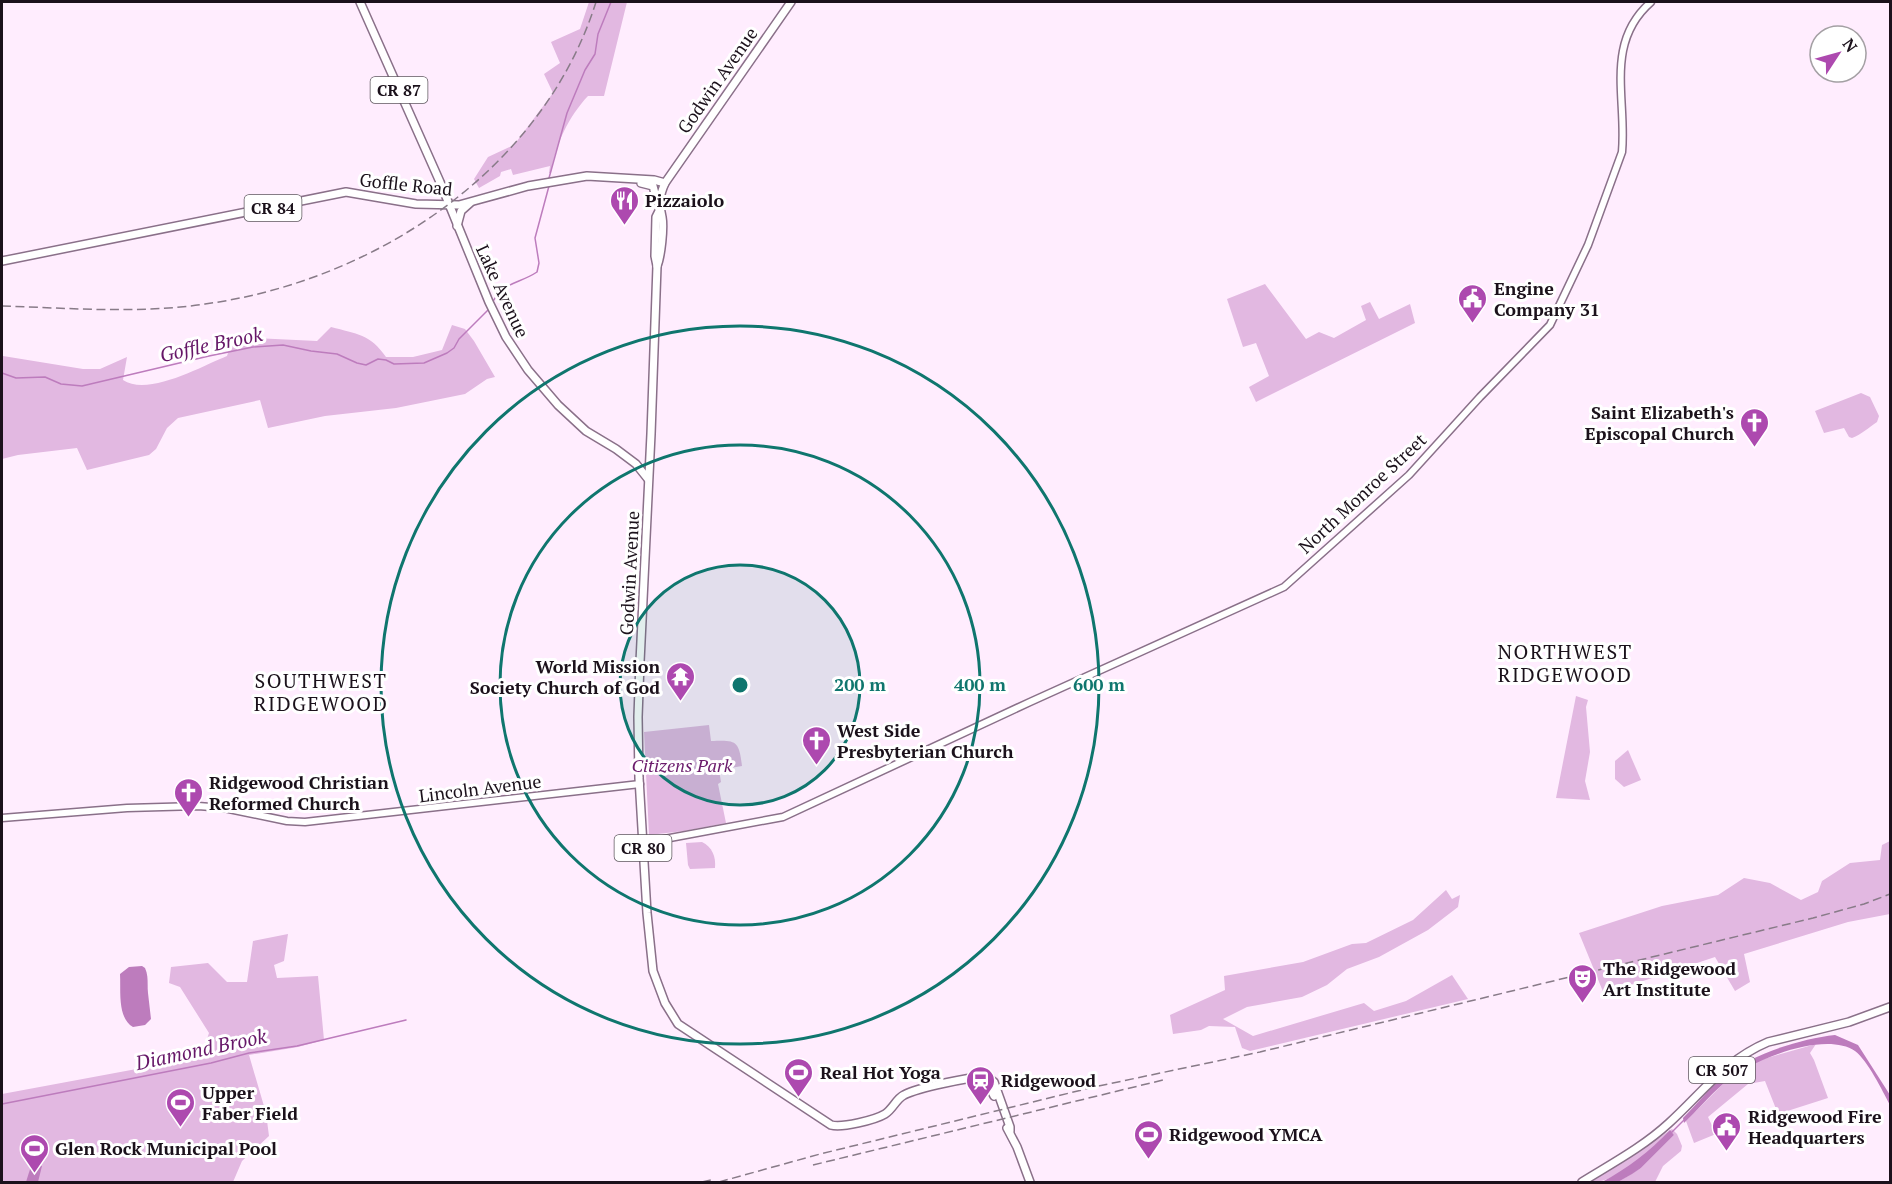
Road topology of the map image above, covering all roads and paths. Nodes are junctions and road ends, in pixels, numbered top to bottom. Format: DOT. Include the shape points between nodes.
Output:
graph roads {
  1 [pos="360,2"];
  2 [pos="791,2"];
  3 [pos="1652,2"];
  4 [pos="678,162"];
  5 [pos="635,179"];
  6 [pos="654,180"];
  7 [pos="665,183"];
  8 [pos="473,201"];
  9 [pos="448,205"];
  10 [pos="659,208"];
  11 [pos="457,226"];
  12 [pos="2,261"];
  13 [pos="648,479"];
  14 [pos="640,784"];
  15 [pos="2,818"];
  16 [pos="643,843"];
  17 [pos="1890,1007"];
  18 [pos="1030,1182"];
  19 [pos="1582,1182"];
  1 -- 9 [label="main road, CR 87"];
  2 -- 4 [label="main road, Godwin Avenue"];
  3 -- 16 [label="main road, North Monroe Street" via="1632,25 1622,53 1622,152 1588,245 1550,325 1409,475 1284,587 783,817"];
  4 -- 6 [label="main road"];
  4 -- 7 [label="main road, Godwin Avenue"];
  5 -- 6 [label="main road, Goffle Road / CR 84"];
  5 -- 8 [label="main road, Goffle Road / CR 84" via="561,179"];
  5 -- 10 [label="main road" via="653,186"];
  6 -- 7 [label="main road, Goffle Road / CR 84"];
  7 -- 10 [label="main road, Godwin Avenue / CR 80"];
  8 -- 9 [label="main road, Goffle Road / CR 84"];
  8 -- 11 [label="main road" via="461,211"];
  9 -- 11 [label="main road, Lake Avenue / CR 87"];
  9 -- 12 [label="main road, Goffle Road / CR 84" via="416,204 346,192"];
  10 -- 13 [label="main road, Godwin Avenue / CR 80" via="662,217"];
  11 -- 13 [label="main road, Lake Avenue / CR 87" via="491,306 518,356 547,393 586,431 636,464"];
  13 -- 14 [label="main road, Godwin Avenue / CR 80" via="638,717"];
  14 -- 15 [label="main road, Lincoln Avenue" via="306,822 198,806"];
  14 -- 16 [label="main road, Godwin Avenue / CR 80"];
  16 -- 18 [label="main road, Godwin Avenue / CR 80" via="653,971 671,1015 681,1026 834,1126 881,1116 909,1098 985,1081"];
  17 -- 19 [label="main road, CR 507" via="1756,1047 1725,1067 1648,1140"];
}
